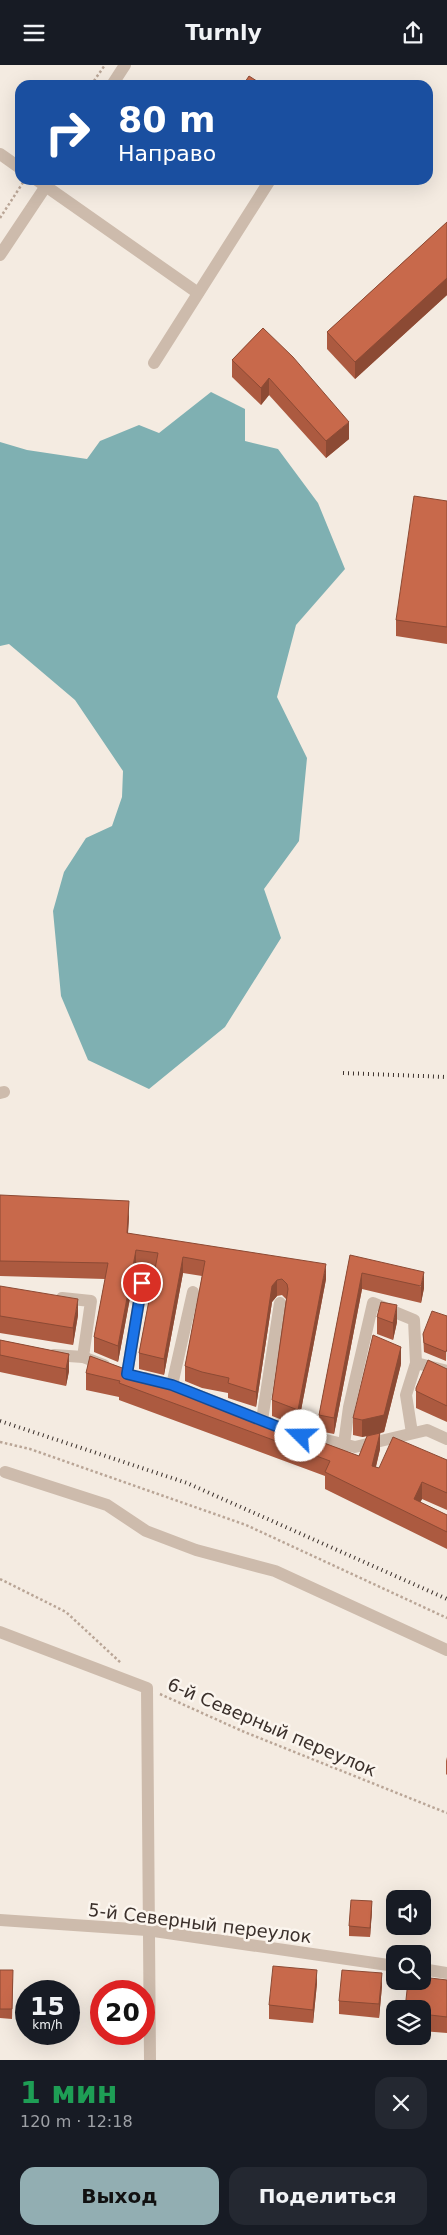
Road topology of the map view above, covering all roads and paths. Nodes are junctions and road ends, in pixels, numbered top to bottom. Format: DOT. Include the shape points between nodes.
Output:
graph roads {
  1 [pos="104,65"];
  2 [pos="125,65"];
  3 [pos="94,80"];
  4 [pos="115,80"];
  5 [pos="0,154"];
  6 [pos="15,164"];
  7 [pos="22,185"];
  8 [pos="42,185"];
  9 [pos="48,185"];
  10 [pos="267,185"];
  11 [pos="0,217"];
  12 [pos="0,255"];
  13 [pos="198,293"];
  14 [pos="154,363"];
  15 [pos="142,1283"];
  16 [pos="193,1292"];
  17 [pos="47,1296"];
  18 [pos="280,1303"];
  19 [pos="37,1353"];
  20 [pos="83,1357"];
  21 [pos="416,1363"];
  22 [pos="447,1371"];
  23 [pos="127,1374"];
  24 [pos="172,1385"];
  25 [pos="262,1420"];
  26 [pos="412,1433"];
  27 [pos="447,1439"];
  28 [pos="0,1442"];
  29 [pos="344,1444"];
  30 [pos="5,1471"];
  31 [pos="0,1579"];
  32 [pos="447,1618"];
  33 [pos="0,1632"];
  34 [pos="447,1650"];
  35 [pos="127,1669"];
  36 [pos="147,1688"];
  37 [pos="447,1813"];
  38 [pos="0,1920"];
  39 [pos="148,1930"];
  40 [pos="386,1965"];
  41 [pos="431,1970"];
  42 [pos="447,1973"];
  43 [pos="150,2060"];
  1 -- 3 [label="path"];
  2 -- 4 [label="street"];
  5 -- 6 [label="street"];
  7 -- 11 [label="path"];
  8 -- 12 [label="street"];
  9 -- 13 [label="street"];
  10 -- 13 [label="street"];
  13 -- 14 [label="street"];
  15 -- 23 [label="street"];
  16 -- 24 [label="street"];
  17 -- 20 [label="street" via="91,1301"];
  18 -- 25 [label="street"];
  19 -- 20 [label="street"];
  20 -- 23 [label="street"];
  21 -- 22 [label="street"];
  21 -- 26 [label="street" via="406,1395"];
  21 -- 29 [label="street" via="414,1320 373,1303 349,1407"];
  23 -- 24 [label="street"];
  24 -- 25 [label="street"];
  25 -- 29 [label="street" via="301,1436"];
  26 -- 27 [label="street" via="427,1430"];
  26 -- 29 [label="street" via="355,1447"];
  28 -- 32 [label="path" via="30,1449 246,1525"];
  30 -- 34 [label="street" via="107,1505 146,1531 196,1550 275,1571"];
  31 -- 35 [label="path" via="66,1612"];
  33 -- 36 [label="street"];
  36 -- 37 [label="path, 6-й Северный переулок" via="242,1731"];
  36 -- 39 [label="street"];
  38 -- 39 [label="street, 5-й Северный переулок"];
  39 -- 40 [label="street, 5-й Северный переулок"];
  39 -- 43 [label="street"];
  41 -- 42 [label="street"];
}
